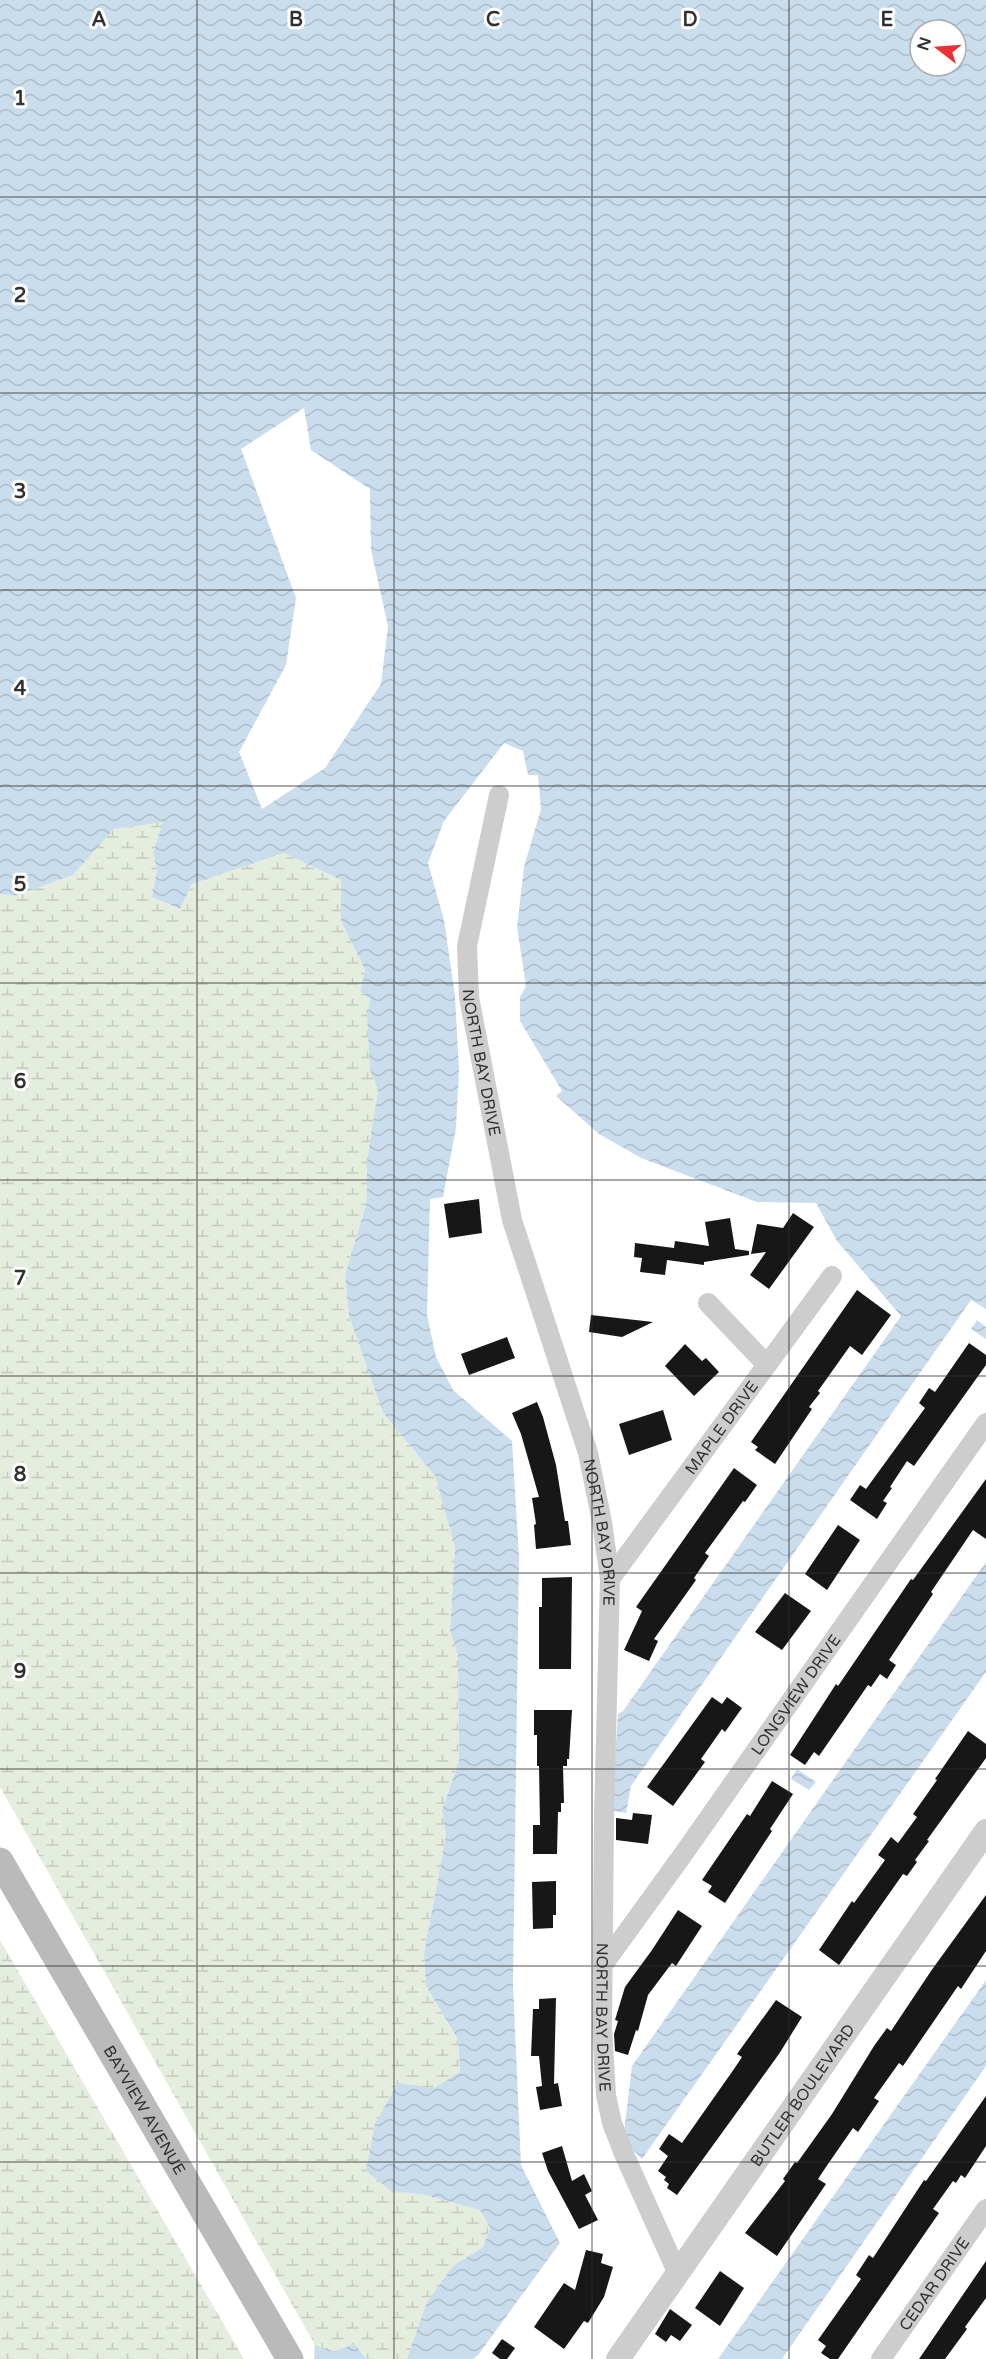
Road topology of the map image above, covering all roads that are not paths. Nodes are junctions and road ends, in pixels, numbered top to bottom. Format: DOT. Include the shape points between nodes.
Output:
graph roads {
  1 [pos="499,795"];
  2 [pos="832,1276"];
  3 [pos="708,1303"];
  4 [pos="767,1365"];
  5 [pos="986,1423"];
  6 [pos="610,1579"];
  7 [pos="986,1831"];
  8 [pos="0,1861"];
  9 [pos="603,1965"];
  10 [pos="986,2209"];
  11 [pos="678,2274"];
  12 [pos="290,2359"];
  13 [pos="618,2359"];
  14 [pos="881,2359"];
  1 -- 6 [label="street, NORTH BAY DRIVE" via="467,946 469,997 512,1220 588,1453"];
  2 -- 4 [label="street, MAPLE DRIVE"];
  3 -- 4 [label="street"];
  4 -- 6 [label="street, MAPLE DRIVE"];
  5 -- 9 [label="street, LONGVIEW DRIVE"];
  6 -- 9 [label="street, NORTH BAY DRIVE"];
  7 -- 11 [label="street, BUTLER BOULEVARD"];
  8 -- 12 [label="main road, BAYVIEW AVENUE"];
  9 -- 11 [label="street, NORTH BAY DRIVE" via="602,2027 606,2094 612,2122"];
  10 -- 14 [label="street, CEDAR DRIVE"];
  11 -- 13 [label="street, BUTLER BOULEVARD"];
}
